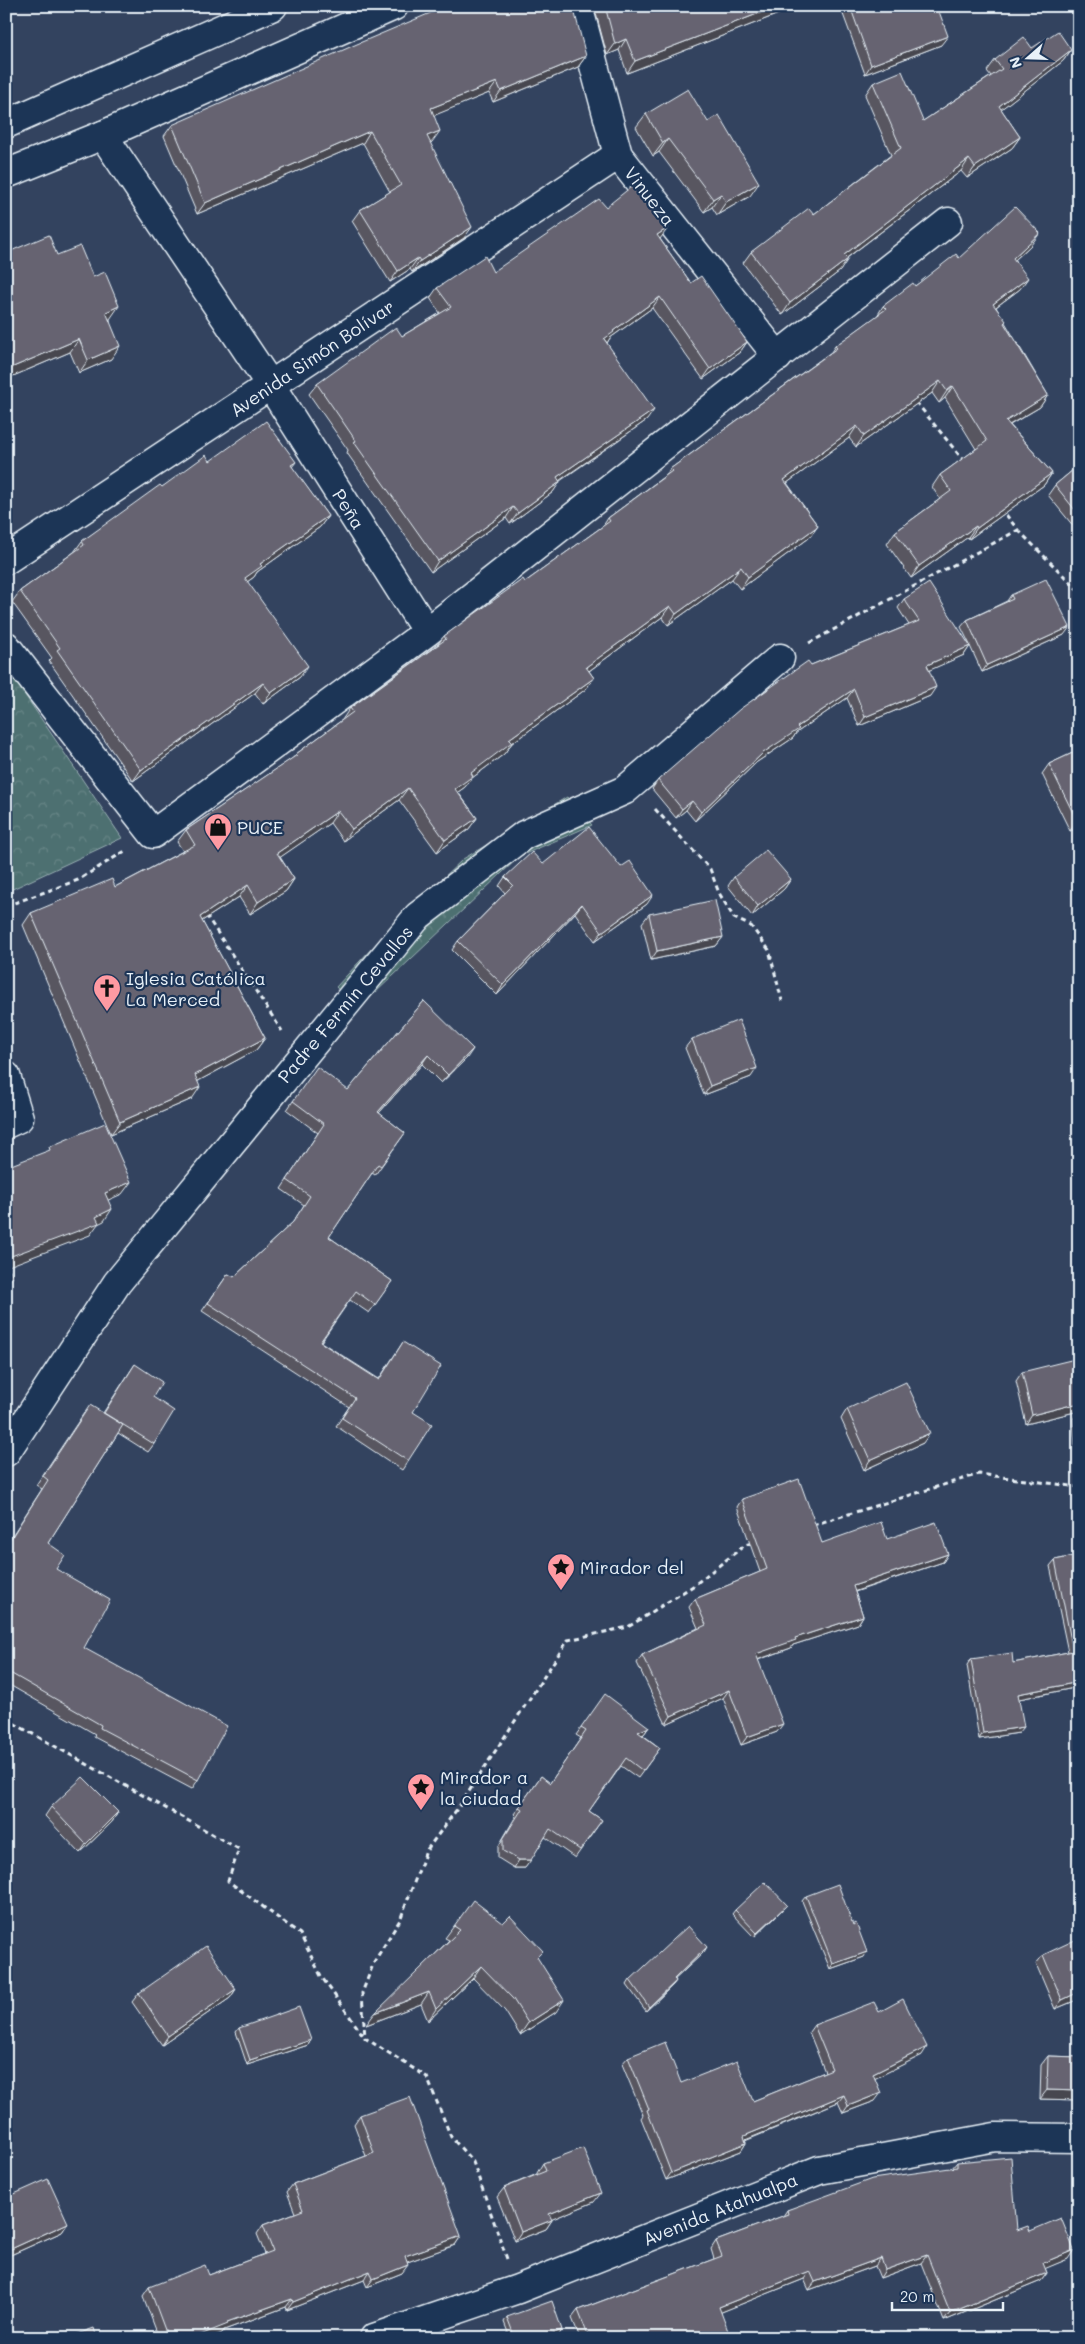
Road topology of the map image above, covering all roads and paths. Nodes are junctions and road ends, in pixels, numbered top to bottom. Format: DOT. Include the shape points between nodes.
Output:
graph roads {
  1 [pos="273,6"];
  2 [pos="394,6"];
  3 [pos="578,6"];
  4 [pos="6,124"];
  5 [pos="103,134"];
  6 [pos="618,155"];
  7 [pos="6,174"];
  8 [pos="948,222"];
  9 [pos="778,357"];
  10 [pos="271,386"];
  11 [pos="914,399"];
  12 [pos="969,468"];
  13 [pos="1000,507"];
  14 [pos="1018,530"];
  15 [pos="6,560"];
  16 [pos="1079,591"];
  17 [pos="426,632"];
  18 [pos="6,646"];
  19 [pos="780,658"];
  20 [pos="625,790"];
  21 [pos="153,834"];
  22 [pos="6,906"];
  23 [pos="204,911"];
  24 [pos="782,1001"];
  25 [pos="300,1058"];
  26 [pos="7,1081"];
  27 [pos="13,1121"];
  28 [pos="6,1452"];
  29 [pos="1079,1488"];
  30 [pos="807,1527"];
  31 [pos="754,1542"];
  32 [pos="6,1719"];
  33 [pos="366,2038"];
  34 [pos="1079,2138"];
  35 [pos="518,2289"];
  36 [pos="374,2338"];
  1 -- 4 [label="street"];
  2 -- 5 [label="street"];
  3 -- 6 [label="street, Vinueza"];
  5 -- 7 [label="street"];
  5 -- 10 [label="street, Peña"];
  6 -- 9 [label="street, Vinueza"];
  6 -- 10 [label="street, Avenida Simón Bolívar"];
  8 -- 9 [label="street"];
  9 -- 17 [label="street"];
  10 -- 15 [label="street, Avenida Simón Bolívar"];
  10 -- 17 [label="street, Peña"];
  11 -- 12 [label="path"];
  13 -- 14 [label="path"];
  14 -- 16 [label="path"];
  14 -- 19 [label="path"];
  17 -- 21 [label="street"];
  18 -- 21 [label="street"];
  19 -- 20 [label="street, Padre Fermín Cevallos"];
  20 -- 24 [label="path" via="652,806 710,869 734,918 752,926 769,950"];
  20 -- 25 [label="street, Padre Fermín Cevallos" via="524,835 418,916"];
  21 -- 22 [label="path" via="78,880"];
  23 -- 25 [label="path"];
  25 -- 28 [label="street, Padre Fermín Cevallos" via="117,1283"];
  26 -- 27 [label="street"];
  29 -- 30 [label="path" via="979,1474"];
  31 -- 33 [label="path" via="745,1545 693,1586 628,1627 568,1640 426,1852 400,1920 374,1962 362,1994"];
  32 -- 33 [label="path" via="239,1849 228,1881 300,1934 321,1976"];
  33 -- 35 [label="path" via="427,2077 451,2137 473,2162"];
  34 -- 35 [label="street, Avenida Atahualpa" via="995,2137 819,2170"];
  35 -- 36 [label="street, Avenida Atahualpa"];
}
